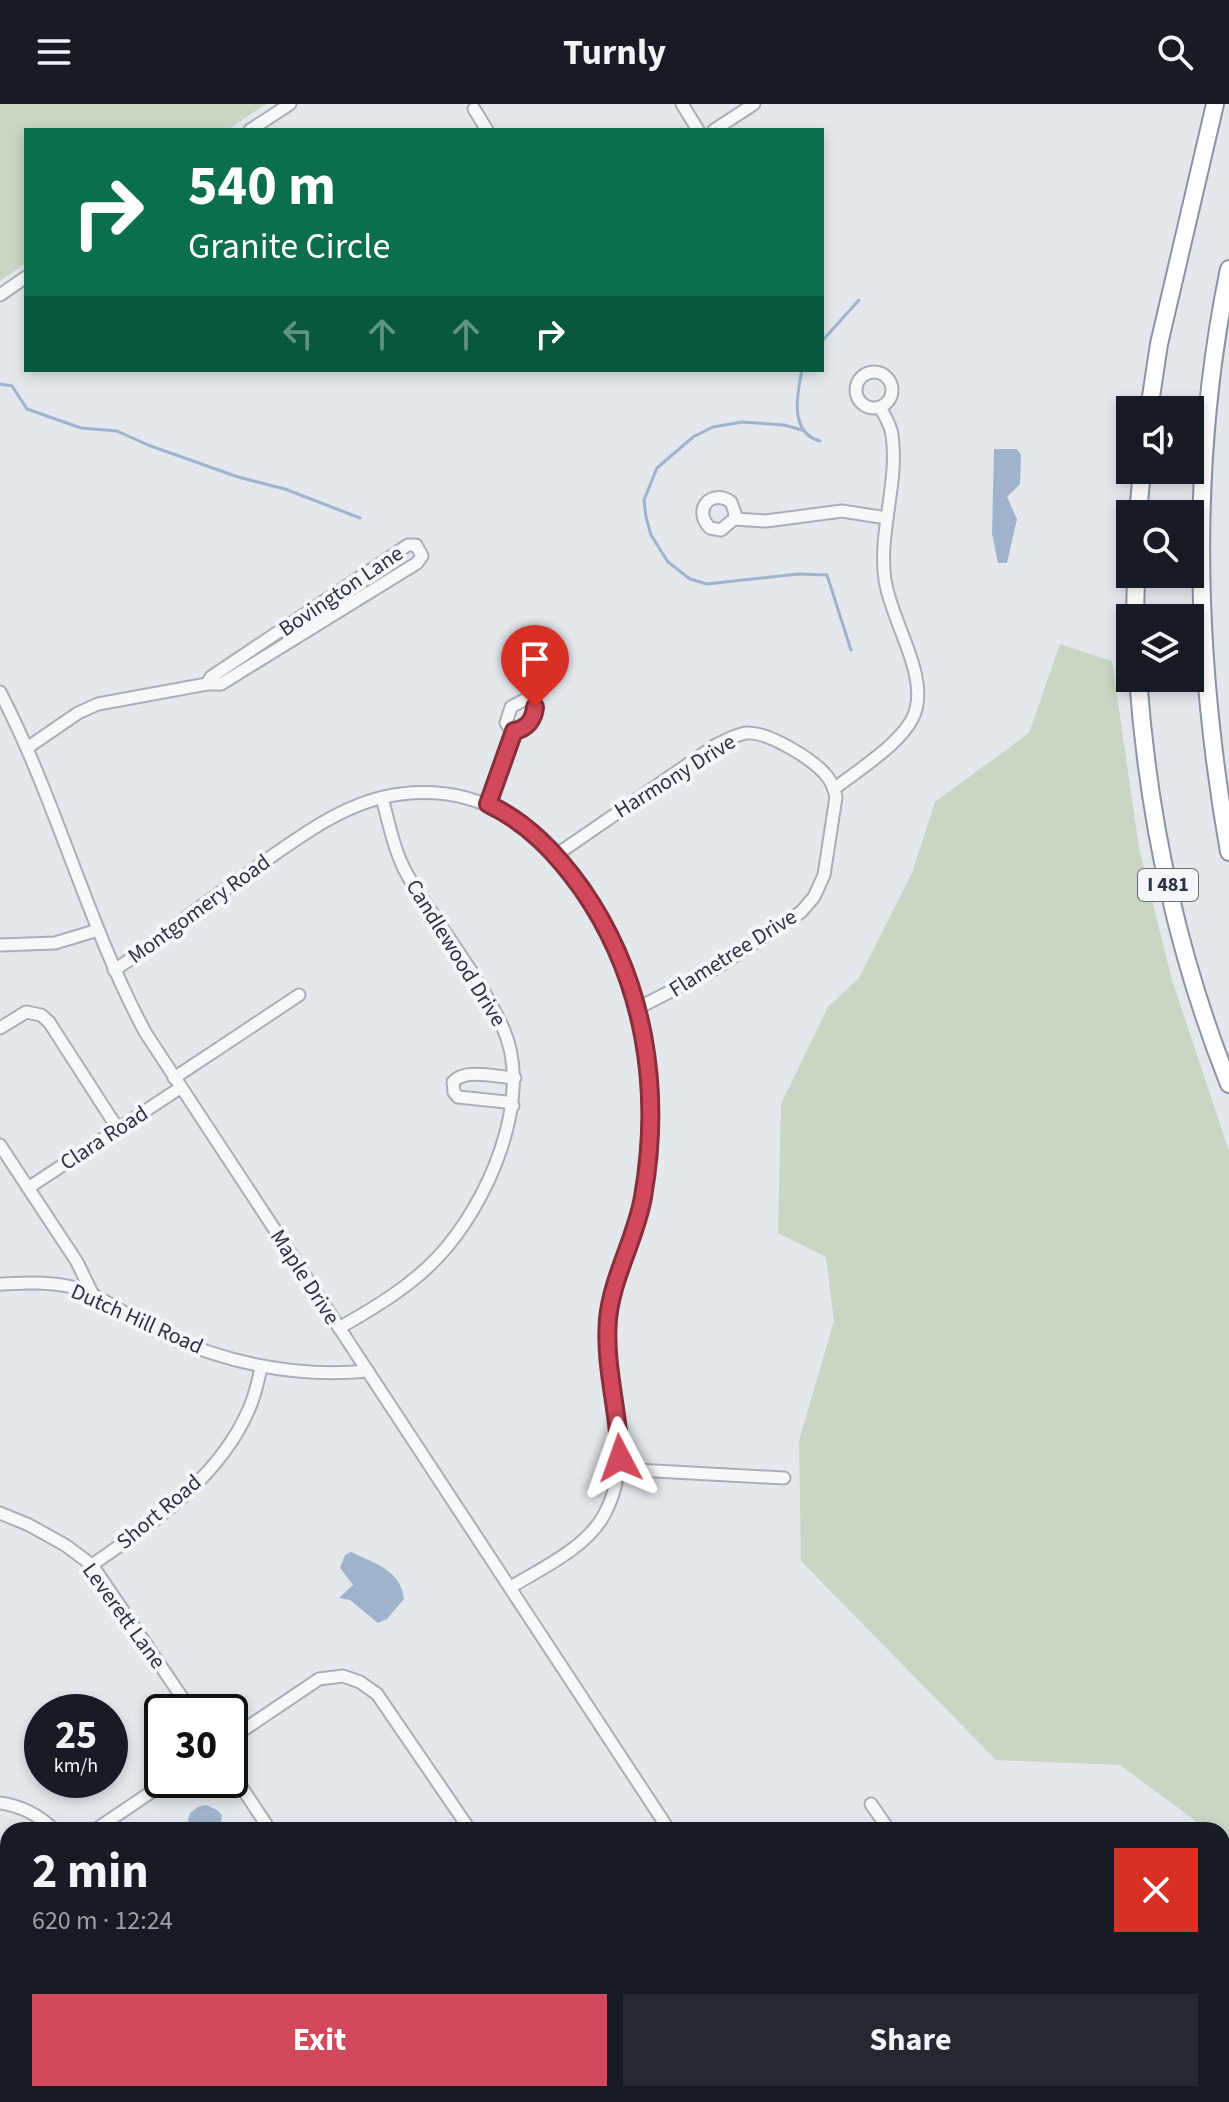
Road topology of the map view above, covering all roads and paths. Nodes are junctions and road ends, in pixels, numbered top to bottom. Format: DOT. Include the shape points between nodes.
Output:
graph roads {
  1 [pos="290,104"];
  2 [pos="682,104"];
  3 [pos="754,104"];
  4 [pos="1215,104"];
  5 [pos="474,109"];
  6 [pos="253,128"];
  7 [pos="486,128"];
  8 [pos="697,128"];
  9 [pos="717,128"];
  10 [pos="1229,269"];
  11 [pos="24,278"];
  12 [pos="0,295"];
  13 [pos="1151,396"];
  14 [pos="880,407"];
  15 [pos="887,518"];
  16 [pos="734,519"];
  17 [pos="276,641"];
  18 [pos="0,692"];
  19 [pos="1139,692"];
  20 [pos="514,731"];
  21 [pos="27,748"];
  22 [pos="834,789"];
  23 [pos="382,798"];
  24 [pos="488,804"];
  25 [pos="1229,852"];
  26 [pos="556,855"];
  27 [pos="98,930"];
  28 [pos="0,945"];
  29 [pos="114,970"];
  30 [pos="299,995"];
  31 [pos="638,1008"];
  32 [pos="0,1028"];
  33 [pos="515,1078"];
  34 [pos="177,1083"];
  35 [pos="1229,1084"];
  36 [pos="513,1106"];
  37 [pos="118,1129"];
  38 [pos="0,1145"];
  39 [pos="28,1188"];
  40 [pos="0,1284"];
  41 [pos="93,1295"];
  42 [pos="339,1328"];
  43 [pos="261,1368"];
  44 [pos="368,1371"];
  45 [pos="619,1469"];
  46 [pos="784,1478"];
  47 [pos="0,1513"];
  48 [pos="92,1565"];
  49 [pos="511,1587"];
  50 [pos="180,1694"];
  51 [pos="248,1727"];
  52 [pos="144,1797"];
  53 [pos="248,1797"];
  54 [pos="0,1803"];
  55 [pos="871,1804"];
  56 [pos="46,1822"];
  57 [pos="107,1822"];
  58 [pos="265,1822"];
  59 [pos="465,1822"];
  60 [pos="664,1822"];
  61 [pos="883,1822"];
  1 -- 6 [label="street"];
  2 -- 8 [label="street"];
  3 -- 9 [label="street"];
  4 -- 13 [label="highway"];
  5 -- 7 [label="street"];
  10 -- 25 [label="highway" via="1207,415 1201,590 1208,709"];
  11 -- 12 [label="street"];
  14 -- 15 [label="street" via="892,433"];
  15 -- 16 [label="street" via="842,511 766,521"];
  15 -- 22 [label="street" via="885,580 917,677 916,710 906,729"];
  17 -- 17 [label="street, Bovington Lane" via="417,563 422,556 419,547 408,545"];
  17 -- 21 [label="street, Bovington Lane" via="207,684 98,704"];
  18 -- 21 [label="street, Maple Drive"];
  19 -- 35 [label="highway, I 481" via="1149,793 1175,919"];
  20 -- 24 [label="street"];
  21 -- 27 [label="street, Maple Drive"];
  22 -- 26 [label="street, Harmony Drive" via="825,773 779,742 748,733 716,745"];
  22 -- 31 [label="street, Flametree Drive" via="824,875 801,912 707,973"];
  23 -- 24 [label="street, Montgomery Road" via="437,794"];
  23 -- 29 [label="street, Montgomery Road" via="354,806 284,847"];
  23 -- 33 [label="street, Candlewood Drive" via="410,881 504,1030"];
  24 -- 26 [label="street"];
  26 -- 31 [label="street" via="617,948"];
  27 -- 28 [label="street" via="55,943"];
  27 -- 29 [label="street, Maple Drive"];
  29 -- 34 [label="street, Maple Drive"];
  30 -- 34 [label="street, Clara Road"];
  31 -- 45 [label="street" via="649,1066 649,1150 643,1198 608,1317"];
  32 -- 37 [label="street" via="26,1012 41,1015"];
  33 -- 36 [label="street, Candlewood Drive"];
  33 -- 36 [label="street" via="469,1074 453,1082 458,1097"];
  34 -- 37 [label="street, Clara Road"];
  34 -- 42 [label="street, Maple Drive"];
  36 -- 42 [label="street, Candlewood Drive" via="499,1153 460,1232 414,1280"];
  37 -- 39 [label="street, Clara Road"];
  38 -- 39 [label="street"];
  39 -- 41 [label="street"];
  40 -- 41 [label="street, Dutch Hill Road" via="55,1284"];
  41 -- 43 [label="street, Dutch Hill Road" via="160,1333"];
  42 -- 44 [label="street, Maple Drive"];
  43 -- 44 [label="street, Dutch Hill Road"];
  43 -- 48 [label="street, Short Road" via="249,1411 217,1461 158,1518"];
  44 -- 49 [label="street, Maple Drive"];
  45 -- 46 [label="street"];
  45 -- 49 [label="street" via="599,1524"];
  47 -- 48 [label="street, Leverett Lane" via="65,1545"];
  48 -- 50 [label="street, Leverett Lane"];
  49 -- 60 [label="street, Maple Drive"];
  51 -- 59 [label="street" via="319,1679 334,1675 360,1682 394,1716"];
  52 -- 57 [label="street"];
  53 -- 58 [label="street"];
  54 -- 56 [label="street" via="23,1808"];
  55 -- 61 [label="street"];
}
